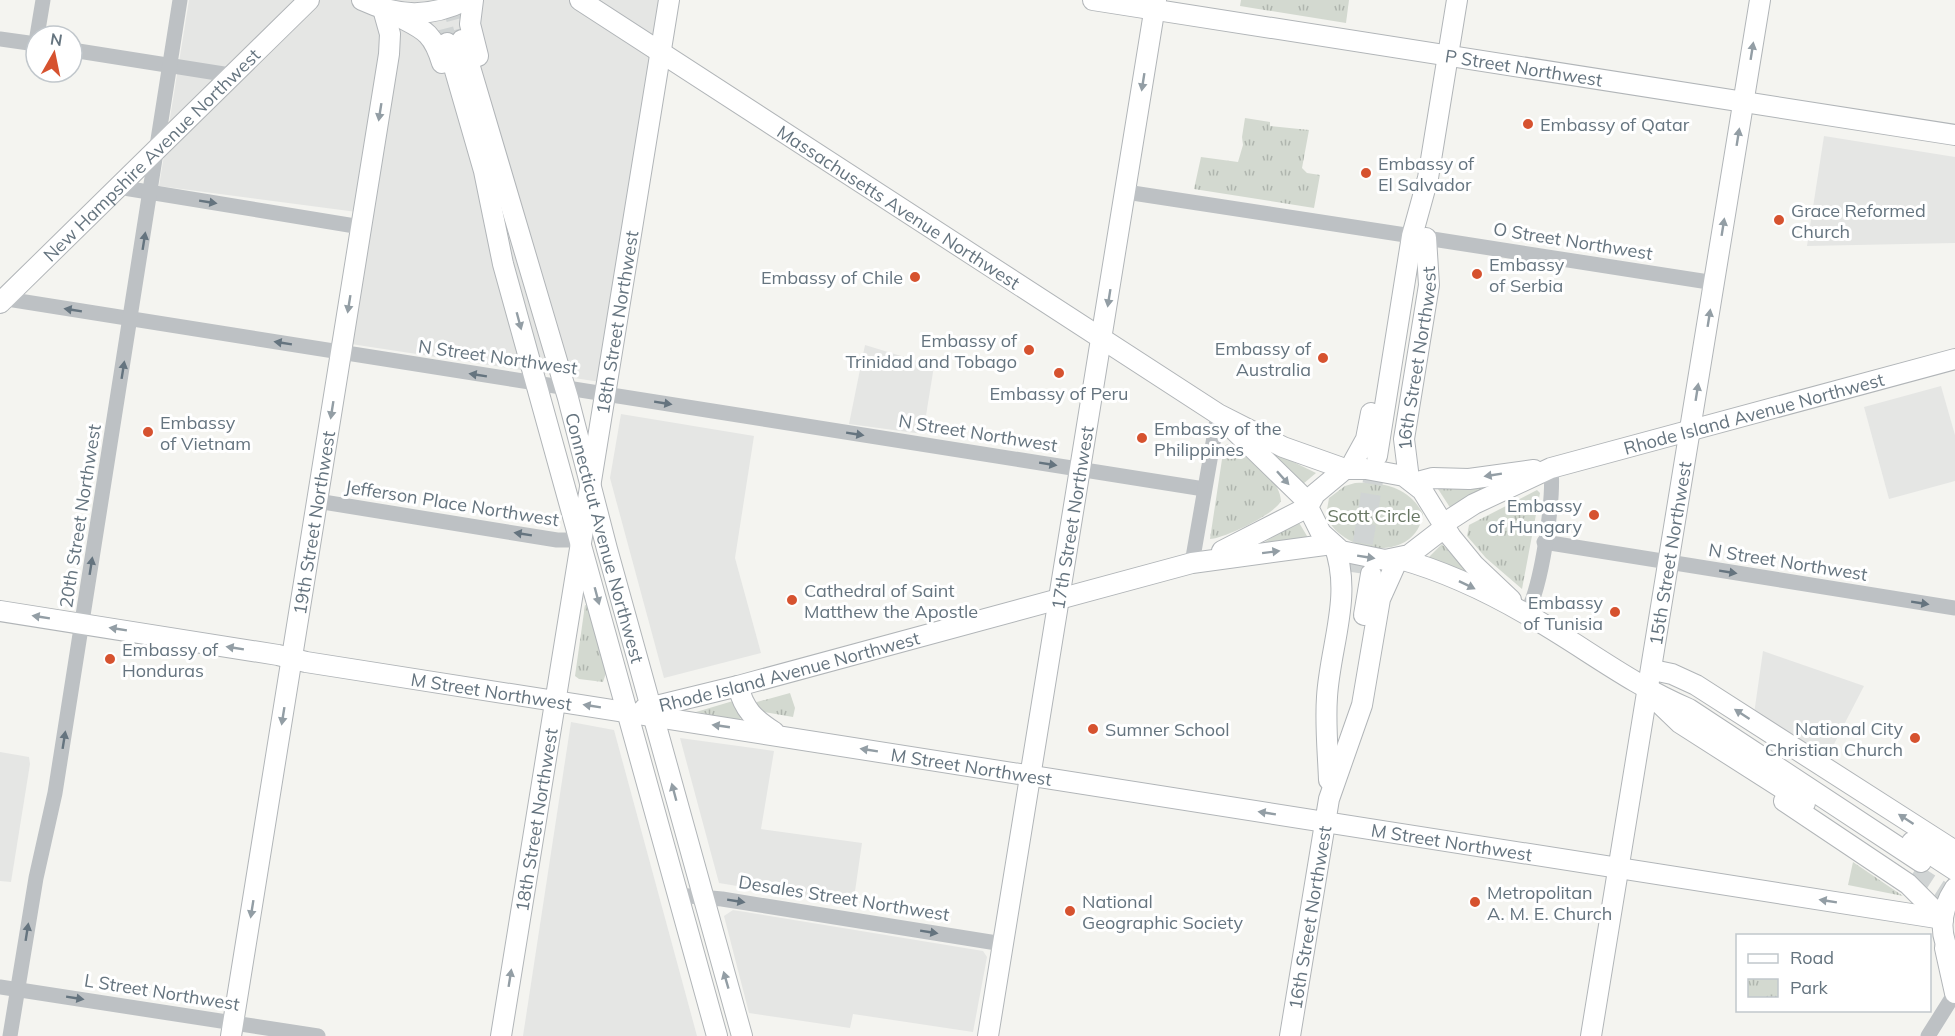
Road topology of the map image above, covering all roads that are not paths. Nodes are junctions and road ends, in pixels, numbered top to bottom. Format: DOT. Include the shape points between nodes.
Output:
graph roads {
  1 [pos="43,0"];
  2 [pos="180,0"];
  3 [pos="362,0"];
  4 [pos="466,0"];
  5 [pos="473,0"];
  6 [pos="580,0"];
  7 [pos="669,0"];
  8 [pos="1093,0"];
  9 [pos="1457,0"];
  10 [pos="1760,0"];
  11 [pos="305,2"];
  12 [pos="1155,5"];
  13 [pos="387,11"];
  14 [pos="39,24"];
  15 [pos="0,39"];
  16 [pos="24,42"];
  17 [pos="84,52"];
  18 [pos="660,52"];
  19 [pos="1448,56"];
  20 [pos="169,65"];
  21 [pos="230,75"];
  22 [pos="1743,102"];
  23 [pos="1955,135"];
  24 [pos="157,150"];
  25 [pos="118,187"];
  26 [pos="151,192"];
  27 [pos="1126,192"];
  28 [pos="361,226"];
  29 [pos="1419,237"];
  30 [pos="504,264"];
  31 [pos="534,276"];
  32 [pos="1715,283"];
  33 [pos="2,300"];
  34 [pos="131,319"];
  35 [pos="1102,339"];
  36 [pos="341,352"];
  37 [pos="1955,359"];
  38 [pos="536,383"];
  39 [pos="565,387"];
  40 [pos="605,393"];
  41 [pos="1218,414"];
  42 [pos="1691,430"];
  43 [pos="1383,457"];
  44 [pos="1551,468"];
  45 [pos="1080,469"];
  46 [pos="1348,469"];
  47 [pos="1412,481"];
  48 [pos="590,483"];
  49 [pos="1204,489"];
  50 [pos="317,501"];
  51 [pos="1308,505"];
  52 [pos="1443,526"];
  53 [pos="581,540"];
  54 [pos="1544,542"];
  55 [pos="1333,545"];
  56 [pos="1399,559"];
  57 [pos="1670,562"];
  58 [pos="1192,563"];
  59 [pos="1365,574"];
  60 [pos="1059,600"];
  61 [pos="1955,609"];
  62 [pos="0,610"];
  63 [pos="1526,614"];
  64 [pos="82,624"];
  65 [pos="292,658"];
  66 [pos="1653,670"];
  67 [pos="738,686"];
  68 [pos="1648,692"];
  69 [pos="555,700"];
  70 [pos="652,711"];
  71 [pos="628,712"];
  72 [pos="779,735"];
  73 [pos="1734,748"];
  74 [pos="1335,758"];
  75 [pos="1031,770"];
  76 [pos="1327,811"];
  77 [pos="1955,851"];
  78 [pos="1619,863"];
  79 [pos="1917,867"];
  80 [pos="1955,870"];
  81 [pos="1955,888"];
  82 [pos="678,894"];
  83 [pos="703,897"];
  84 [pos="1943,919"];
  85 [pos="1003,944"];
  86 [pos="1950,954"];
  87 [pos="0,987"];
  88 [pos="17,989"];
  89 [pos="1955,993"];
  90 [pos="232,1029"];
  91 [pos="10,1036"];
  92 [pos="318,1036"];
  93 [pos="501,1036"];
  94 [pos="717,1036"];
  95 [pos="742,1036"];
  96 [pos="988,1036"];
  97 [pos="1290,1036"];
  98 [pos="1591,1036"];
  99 [pos="1929,1036"];
  1 -- 14 [label="street"];
  2 -- 20 [label="street, 20th Street Northwest"];
  3 -- 13 [label="main road"];
  4 -- 13 [label="main road" via="430,12"];
  5 -- 31 [label="main road" via="471,30 526,226"];
  6 -- 18 [label="main road, Massachusetts Avenue Northwest"];
  7 -- 18 [label="main road, 18th Street Northwest"];
  8 -- 12 [label="main road, P Street Northwest"];
  9 -- 19 [label="main road, 16th Street Northwest"];
  22 -- 10 [label="main road, 15th Street Northwest, one-way"];
  11 -- 21 [label="main road, New Hampshire Avenue Northwest"];
  12 -- 19 [label="main road, P Street Northwest"];
  12 -- 27 [label="main road, 17th Street Northwest, one-way"];
  13 -- 28 [label="main road, 19th Street Northwest, one-way" via="389,54"];
  13 -- 30 [label="main road" via="435,41 485,221"];
  15 -- 16 [label="street"];
  17 -- 20 [label="street"];
  18 -- 35 [label="main road, Massachusetts Avenue Northwest"];
  18 -- 40 [label="main road, 18th Street Northwest"];
  19 -- 22 [label="main road, P Street Northwest"];
  19 -- 29 [label="main road, 16th Street Northwest"];
  20 -- 21 [label="street"];
  20 -- 24 [label="street, 20th Street Northwest"];
  21 -- 24 [label="main road, New Hampshire Avenue Northwest"];
  22 -- 23 [label="main road, P Street Northwest"];
  32 -- 22 [label="main road, 15th Street Northwest, one-way"];
  24 -- 25 [label="main road, New Hampshire Avenue Northwest"];
  24 -- 26 [label="street, 20th Street Northwest"];
  25 -- 26 [label="street"];
  25 -- 33 [label="main road, New Hampshire Avenue Northwest"];
  26 -- 28 [label="street, one-way"];
  34 -- 26 [label="street, 20th Street Northwest, one-way"];
  27 -- 29 [label="street, O Street Northwest"];
  27 -- 35 [label="main road, 17th Street Northwest, one-way"];
  28 -- 36 [label="main road, 19th Street Northwest, one-way"];
  29 -- 32 [label="street, O Street Northwest"];
  29 -- 43 [label="main road, 16th Street Northwest"];
  29 -- 46 [label="main road, 16th Street Northwest" via="1393,280 1368,433"];
  29 -- 47 [label="main road, 16th Street Northwest" via="1429,285 1404,439"];
  30 -- 31 [label="main road, Connecticut Avenue Northwest" via="455,41"];
  30 -- 38 [label="main road, Connecticut Avenue Northwest, one-way"];
  31 -- 39 [label="main road, Connecticut Avenue Northwest"];
  42 -- 32 [label="main road, 15th Street Northwest, one-way"];
  34 -- 33 [label="street, N Street Northwest, one-way"];
  36 -- 34 [label="street, N Street Northwest, one-way"];
  64 -- 34 [label="street, 20th Street Northwest, one-way"];
  35 -- 41 [label="main road, Massachusetts Avenue Northwest"];
  35 -- 45 [label="main road, 17th Street Northwest"];
  38 -- 36 [label="street, N Street Northwest, one-way"];
  36 -- 50 [label="main road, 19th Street Northwest, one-way"];
  37 -- 42 [label="main road, Rhode Island Avenue Northwest"];
  38 -- 39 [label="street, N Street Northwest"];
  38 -- 53 [label="main road, Connecticut Avenue Northwest"];
  39 -- 40 [label="street, N Street Northwest"];
  39 -- 48 [label="main road, Connecticut Avenue Northwest"];
  40 -- 45 [label="street, N Street Northwest, one-way"];
  40 -- 48 [label="main road, 18th Street Northwest"];
  41 -- 46 [label="main road, Massachusetts Avenue Northwest" via="1283,447"];
  41 -- 49 [label="street"];
  41 -- 51 [label="main road, Massachusetts Avenue Northwest, one-way"];
  42 -- 44 [label="main road, Rhode Island Avenue Northwest"];
  42 -- 57 [label="main road, 15th Street Northwest"];
  44 -- 47 [label="main road, Rhode Island Avenue Northwest, one-way" via="1469,479"];
  44 -- 52 [label="main road, Rhode Island Avenue Northwest" via="1474,504"];
  44 -- 54 [label="street"];
  45 -- 49 [label="street, N Street Northwest"];
  45 -- 60 [label="main road, 17th Street Northwest"];
  46 -- 47 [label="main road" via="1399,475"];
  46 -- 51 [label="main road" via="1328,481"];
  47 -- 52 [label="main road" via="1426,495"];
  48 -- 53 [label="main road, 18th Street Northwest"];
  48 -- 70 [label="main road, Connecticut Avenue Northwest"];
  49 -- 58 [label="street"];
  53 -- 50 [label="street, Jefferson Place Northwest, one-way" via="557,540"];
  50 -- 65 [label="main road, 19th Street Northwest"];
  51 -- 55 [label="main road" via="1312,519"];
  51 -- 58 [label="main road, Rhode Island Avenue Northwest" via="1236,546"];
  52 -- 56 [label="main road" via="1421,549"];
  52 -- 63 [label="main road" via="1474,565"];
  53 -- 69 [label="main road, 18th Street Northwest"];
  53 -- 71 [label="main road, Connecticut Avenue Northwest, one-way"];
  54 -- 57 [label="street, N Street Northwest"];
  54 -- 63 [label="street" via="1534,597"];
  55 -- 56 [label="main road, one-way" via="1355,555"];
  58 -- 55 [label="main road, Rhode Island Avenue Northwest, one-way"];
  55 -- 74 [label="main road, 16th Street Northwest" via="1340,561 1342,585 1327,697"];
  56 -- 63 [label="main road, one-way" via="1455,579"];
  56 -- 74 [label="main road, 16th Street Northwest" via="1378,606 1362,705"];
  57 -- 61 [label="street, N Street Northwest, one-way"];
  57 -- 66 [label="main road, 15th Street Northwest"];
  58 -- 60 [label="main road, Rhode Island Avenue Northwest"];
  59 -- 74 [label="main road, 16th Street Northwest"];
  60 -- 67 [label="main road, Rhode Island Avenue Northwest"];
  60 -- 75 [label="main road, 17th Street Northwest"];
  64 -- 62 [label="main road, M Street Northwest, one-way"];
  63 -- 68 [label="main road"];
  65 -- 64 [label="main road, M Street Northwest, one-way"];
  88 -- 64 [label="street, 20th Street Northwest, one-way" via="55,794"];
  65 -- 69 [label="main road, M Street Northwest"];
  65 -- 90 [label="main road, 19th Street Northwest, one-way"];
  66 -- 68 [label="main road, 15th Street Northwest"];
  77 -- 66 [label="main road, one-way" via="1707,692 1672,674"];
  67 -- 70 [label="main road, Rhode Island Avenue Northwest"];
  67 -- 72 [label="main road" via="750,715"];
  68 -- 73 [label="main road" via="1680,723"];
  68 -- 78 [label="main road, 15th Street Northwest"];
  71 -- 69 [label="main road, M Street Northwest, one-way"];
  93 -- 69 [label="main road, 18th Street Northwest, one-way"];
  70 -- 71 [label="main road, M Street Northwest"];
  72 -- 70 [label="main road, M Street Northwest, one-way"];
  83 -- 70 [label="main road, Connecticut Avenue Northwest, one-way"];
  71 -- 82 [label="main road, Connecticut Avenue Northwest"];
  75 -- 72 [label="main road, M Street Northwest, one-way"];
  73 -- 79 [label="main road"];
  73 -- 80 [label="main road" via="1808,776"];
  73 -- 84 [label="main road" via="1793,809 1908,884"];
  74 -- 76 [label="main road, 16th Street Northwest"];
  76 -- 75 [label="main road, M Street Northwest, one-way" via="1141,793"];
  75 -- 85 [label="main road, 17th Street Northwest"];
  76 -- 78 [label="main road, M Street Northwest" via="1375,831"];
  76 -- 97 [label="main road, 16th Street Northwest"];
  84 -- 78 [label="main road, M Street Northwest, one-way" via="1728,886 1703,873"];
  78 -- 98 [label="main road, 15th Street Northwest"];
  81 -- 84 [label="main road"];
  82 -- 83 [label="street, Desales Street Northwest"];
  82 -- 94 [label="main road, Connecticut Avenue Northwest"];
  83 -- 85 [label="street, Desales Street Northwest, one-way"];
  95 -- 83 [label="main road, Connecticut Avenue Northwest, one-way"];
  84 -- 86 [label="main road"];
  85 -- 96 [label="main road, 17th Street Northwest"];
  86 -- 89 [label="main road"];
  87 -- 88 [label="street, L Street Northwest"];
  88 -- 90 [label="street, L Street Northwest, one-way"];
  88 -- 91 [label="street, 20th Street Northwest"];
  89 -- 99 [label="street"];
  90 -- 92 [label="street, L Street Northwest"];
}
